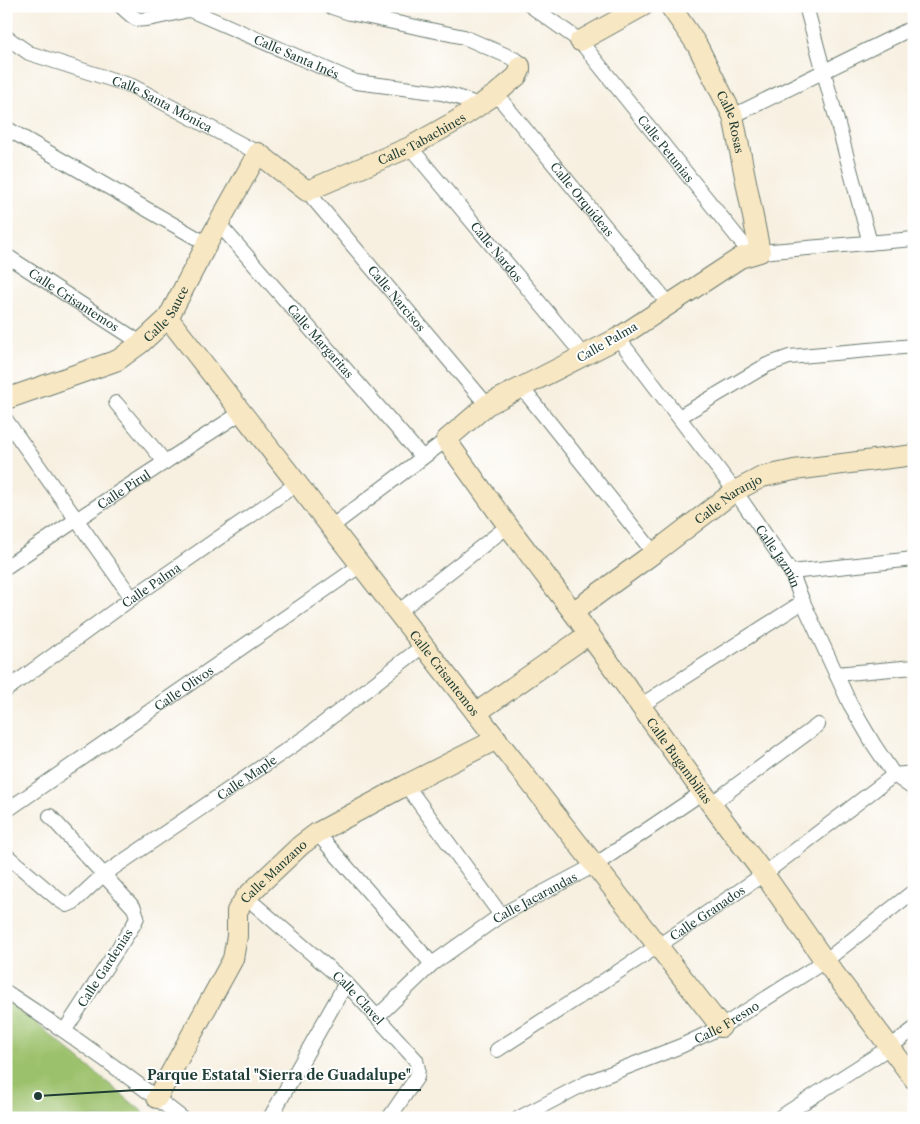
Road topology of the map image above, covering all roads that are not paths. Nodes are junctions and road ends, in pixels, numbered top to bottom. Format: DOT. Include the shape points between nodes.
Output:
graph roads {
  1 [pos="120,6"];
  2 [pos="329,6"];
  3 [pos="531,6"];
  4 [pos="643,6"];
  5 [pos="670,6"];
  6 [pos="806,6"];
  7 [pos="914,27"];
  8 [pos="6,37"];
  9 [pos="580,41"];
  10 [pos="520,66"];
  11 [pos="824,71"];
  12 [pos="496,94"];
  13 [pos="479,105"];
  14 [pos="733,116"];
  15 [pos="6,128"];
  16 [pos="410,147"];
  17 [pos="258,153"];
  18 [pos="307,191"];
  19 [pos="219,224"];
  20 [pos="914,239"];
  21 [pos="870,243"];
  22 [pos="207,244"];
  23 [pos="756,253"];
  24 [pos="7,256"];
  25 [pos="669,304"];
  26 [pos="168,318"];
  27 [pos="618,338"];
  28 [pos="141,343"];
  29 [pos="914,346"];
  30 [pos="584,356"];
  31 [pos="522,388"];
  32 [pos="6,399"];
  33 [pos="116,403"];
  34 [pos="487,405"];
  35 [pos="242,412"];
  36 [pos="679,417"];
  37 [pos="6,420"];
  38 [pos="446,440"];
  39 [pos="914,455"];
  40 [pos="422,457"];
  41 [pos="165,462"];
  42 [pos="298,483"];
  43 [pos="735,491"];
  44 [pos="76,520"];
  45 [pos="508,526"];
  46 [pos="332,527"];
  47 [pos="654,553"];
  48 [pos="914,560"];
  49 [pos="361,565"];
  50 [pos="6,567"];
  51 [pos="791,572"];
  52 [pos="132,598"];
  53 [pos="803,602"];
  54 [pos="398,612"];
  55 [pos="573,612"];
  56 [pos="588,634"];
  57 [pos="424,645"];
  58 [pos="914,667"];
  59 [pos="836,674"];
  60 [pos="6,690"];
  61 [pos="640,706"];
  62 [pos="476,712"];
  63 [pos="818,725"];
  64 [pos="497,739"];
  65 [pos="914,773"];
  66 [pos="894,775"];
  67 [pos="406,785"];
  68 [pos="914,789"];
  69 [pos="707,798"];
  70 [pos="6,810"];
  71 [pos="50,816"];
  72 [pos="317,833"];
  73 [pos="6,855"];
  74 [pos="595,865"];
  75 [pos="764,874"];
  76 [pos="103,875"];
  77 [pos="914,891"];
  78 [pos="246,897"];
  79 [pos="501,916"];
  80 [pos="658,946"];
  81 [pos="825,961"];
  82 [pos="432,964"];
  83 [pos="346,983"];
  84 [pos="6,992"];
  85 [pos="377,1017"];
  86 [pos="721,1026"];
  87 [pos="914,1029"];
  88 [pos="65,1030"];
  89 [pos="890,1047"];
  90 [pos="497,1050"];
  91 [pos="914,1079"];
  92 [pos="157,1098"];
  93 [pos="182,1118"];
  94 [pos="270,1118"];
  95 [pos="389,1118"];
  96 [pos="519,1118"];
  97 [pos="779,1118"];
  1 -- 13 [label="street, Calle Santa Inés" via="137,19 190,10 356,82 442,93"];
  2 -- 10 [label="street" via="464,37 512,58"];
  3 -- 9 [label="street, Calle Petunias"];
  4 -- 9 [label="street"];
  5 -- 14 [label="street, Calle Rosas" via="697,45"];
  6 -- 11 [label="street"];
  7 -- 11 [label="street"];
  8 -- 17 [label="street, Calle Santa Mónica" via="29,53 132,86"];
  9 -- 23 [label="street, Calle Petunias"];
  10 -- 12 [label="street, Calle Tabachines" via="517,76"];
  11 -- 14 [label="street"];
  11 -- 21 [label="street"];
  12 -- 13 [label="street, Calle Tabachines"];
  12 -- 25 [label="street, Calle Orquídeas"];
  13 -- 16 [label="street, Calle Tabachines"];
  14 -- 23 [label="street, Calle Rosas"];
  15 -- 22 [label="street"];
  16 -- 18 [label="street, Calle Tabachines"];
  16 -- 30 [label="street, Calle Nardos"];
  17 -- 18 [label="street, Calle Santa Mónica"];
  17 -- 19 [label="street, Calle Sauce"];
  18 -- 34 [label="street, Calle Narcisos"];
  19 -- 22 [label="street, Calle Sauce"];
  19 -- 40 [label="street, Calle Margaritas"];
  20 -- 21 [label="street, Calle Palma"];
  21 -- 23 [label="street, Calle Palma"];
  22 -- 26 [label="street, Calle Sauce"];
  23 -- 25 [label="street, Calle Palma" via="740,258"];
  24 -- 28 [label="street, Calle Crisantemos"];
  25 -- 27 [label="street, Calle Palma"];
  26 -- 28 [label="street, Calle Sauce"];
  26 -- 35 [label="street, Calle Crisantemos"];
  27 -- 30 [label="street, Calle Palma"];
  27 -- 36 [label="street, Calle Jazmín"];
  28 -- 32 [label="street, Calle Sauce" via="118,360"];
  29 -- 36 [label="street" via="789,357 767,364"];
  30 -- 31 [label="street, Calle Palma"];
  31 -- 34 [label="street, Calle Palma"];
  31 -- 47 [label="street"];
  33 -- 41 [label="street"];
  34 -- 38 [label="street, Calle Palma"];
  35 -- 41 [label="street, Calle Pirul"];
  35 -- 42 [label="street, Calle Crisantemos"];
  36 -- 43 [label="street, Calle Jazmín"];
  37 -- 44 [label="street"];
  38 -- 40 [label="street, Calle Palma"];
  38 -- 45 [label="street, Calle Bugambilias"];
  39 -- 43 [label="street, Calle Naranjo" via="794,470 762,477"];
  40 -- 46 [label="street, Calle Palma"];
  41 -- 44 [label="street, Calle Pirul"];
  42 -- 46 [label="street, Calle Crisantemos"];
  42 -- 52 [label="street, Calle Palma"];
  43 -- 47 [label="street, Calle Naranjo"];
  43 -- 51 [label="street, Calle Jazmín"];
  44 -- 50 [label="street, Calle Pirul"];
  44 -- 52 [label="street"];
  45 -- 54 [label="street"];
  45 -- 55 [label="street, Calle Bugambilias"];
  46 -- 49 [label="street, Calle Crisantemos"];
  47 -- 55 [label="street, Calle Naranjo"];
  48 -- 51 [label="street"];
  49 -- 54 [label="street, Calle Crisantemos"];
  49 -- 70 [label="street, Calle Olivos"];
  51 -- 53 [label="street, Calle Jazmín"];
  52 -- 60 [label="street, Calle Palma"];
  53 -- 59 [label="street, Calle Jazmín"];
  53 -- 61 [label="street"];
  54 -- 57 [label="street, Calle Crisantemos"];
  55 -- 56 [label="street, Calle Bugambilias"];
  56 -- 61 [label="street, Calle Bugambilias"];
  56 -- 62 [label="street"];
  57 -- 62 [label="street, Calle Crisantemos"];
  57 -- 76 [label="street, Calle Maple" via="307,736"];
  58 -- 59 [label="street"];
  59 -- 66 [label="street, Calle Jazmín" via="850,704"];
  61 -- 69 [label="street, Calle Bugambilias"];
  62 -- 64 [label="street, Calle Crisantemos"];
  63 -- 69 [label="street, Calle Jacarandas"];
  64 -- 67 [label="street, Calle Manzano"];
  64 -- 74 [label="street, Calle Crisantemos"];
  65 -- 66 [label="street"];
  66 -- 68 [label="street, Calle Jazmín"];
  66 -- 75 [label="street, Calle Granados"];
  67 -- 72 [label="street, Calle Manzano"];
  67 -- 79 [label="street"];
  69 -- 74 [label="street, Calle Jacarandas"];
  69 -- 75 [label="street, Calle Bugambilias"];
  71 -- 76 [label="street, Calle Gardenias"];
  72 -- 78 [label="street, Calle Manzano"];
  72 -- 82 [label="street"];
  73 -- 76 [label="street, Calle Maple" via="67,905"];
  74 -- 79 [label="street, Calle Jacarandas"];
  74 -- 80 [label="street, Calle Crisantemos"];
  75 -- 80 [label="street, Calle Granados"];
  75 -- 81 [label="street, Calle Bugambilias"];
  76 -- 88 [label="street, Calle Gardenias" via="134,908 136,917"];
  77 -- 81 [label="street, Calle Fresno"];
  78 -- 83 [label="street, Calle Clavel"];
  78 -- 92 [label="street, Calle Manzano" via="237,911 233,959"];
  79 -- 82 [label="street, Calle Jacarandas"];
  80 -- 86 [label="street, Calle Crisantemos"];
  80 -- 90 [label="street, Calle Granados"];
  81 -- 86 [label="street, Calle Fresno"];
  81 -- 89 [label="street, Calle Bugambilias"];
  82 -- 85 [label="street, Calle Jacarandas"];
  83 -- 85 [label="street, Calle Clavel"];
  83 -- 94 [label="street"];
  84 -- 88 [label="street"];
  85 -- 95 [label="street, Calle Clavel" via="416,1060 418,1069 417,1077"];
  86 -- 96 [label="street, Calle Fresno" via="681,1046 586,1084"];
  87 -- 89 [label="street"];
  88 -- 92 [label="street"];
  89 -- 91 [label="street, Calle Bugambilias"];
  89 -- 97 [label="street"];
  92 -- 93 [label="street"];
}
